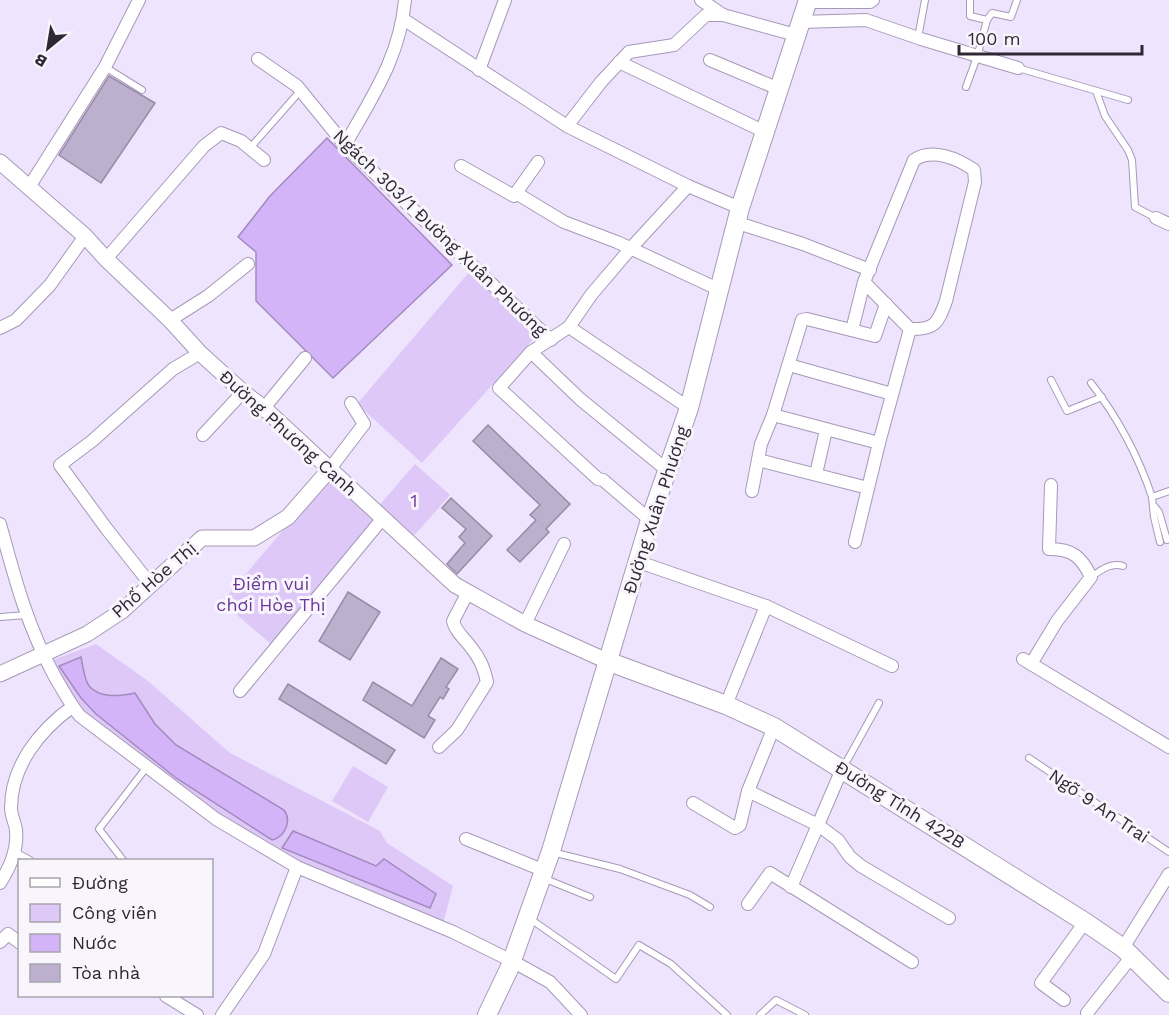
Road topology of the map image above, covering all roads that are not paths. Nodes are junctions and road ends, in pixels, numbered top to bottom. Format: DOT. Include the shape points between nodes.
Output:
graph roads {
  1 [pos="139,0"];
  2 [pos="405,0"];
  3 [pos="505,0"];
  4 [pos="701,0"];
  5 [pos="873,0"];
  6 [pos="925,0"];
  7 [pos="970,0"];
  8 [pos="1017,0"];
  9 [pos="808,1"];
  10 [pos="723,15"];
  11 [pos="403,19"];
  12 [pos="987,20"];
  13 [pos="798,29"];
  14 [pos="918,38"];
  15 [pos="977,57"];
  16 [pos="258,59"];
  17 [pos="710,60"];
  18 [pos="619,62"];
  19 [pos="105,67"];
  20 [pos="1018,68"];
  21 [pos="479,70"];
  22 [pos="966,87"];
  23 [pos="779,89"];
  24 [pos="142,90"];
  25 [pos="301,90"];
  26 [pos="1096,91"];
  27 [pos="1128,100"];
  28 [pos="567,126"];
  29 [pos="765,132"];
  30 [pos="345,145"];
  31 [pos="249,148"];
  32 [pos="264,160"];
  33 [pos="0,162"];
  34 [pos="538,162"];
  35 [pos="461,166"];
  36 [pos="688,186"];
  37 [pos="29,187"];
  38 [pos="516,194"];
  39 [pos="739,216"];
  40 [pos="1165,221"];
  41 [pos="85,236"];
  42 [pos="631,248"];
  43 [pos="105,259"];
  44 [pos="248,264"];
  45 [pos="870,270"];
  46 [pos="864,282"];
  47 [pos="720,290"];
  48 [pos="886,304"];
  49 [pos="170,320"];
  50 [pos="569,327"];
  51 [pos="0,328"];
  52 [pos="910,329"];
  53 [pos="852,330"];
  54 [pos="551,340"];
  55 [pos="531,352"];
  56 [pos="201,353"];
  57 [pos="304,358"];
  58 [pos="789,364"];
  59 [pos="1052,381"];
  60 [pos="1091,383"];
  61 [pos="243,392"];
  62 [pos="892,394"];
  63 [pos="1102,397"];
  64 [pos="351,403"];
  65 [pos="264,408"];
  66 [pos="688,408"];
  67 [pos="773,415"];
  68 [pos="826,430"];
  69 [pos="203,435"];
  70 [pos="879,443"];
  71 [pos="758,460"];
  72 [pos="329,470"];
  73 [pos="668,471"];
  74 [pos="816,474"];
  75 [pos="1051,485"];
  76 [pos="868,488"];
  77 [pos="752,491"];
  78 [pos="1169,491"];
  79 [pos="1152,496"];
  80 [pos="382,518"];
  81 [pos="650,520"];
  82 [pos="0,524"];
  83 [pos="1164,541"];
  84 [pos="855,542"];
  85 [pos="564,544"];
  86 [pos="639,562"];
  87 [pos="1123,566"];
  88 [pos="1091,577"];
  89 [pos="151,585"];
  90 [pos="467,594"];
  91 [pos="766,606"];
  92 [pos="27,615"];
  93 [pos="0,617"];
  94 [pos="525,624"];
  95 [pos="43,655"];
  96 [pos="607,661"];
  97 [pos="891,666"];
  98 [pos="0,674"];
  99 [pos="240,691"];
  100 [pos="879,703"];
  101 [pos="726,705"];
  102 [pos="72,706"];
  103 [pos="774,727"];
  104 [pos="439,747"];
  105 [pos="1169,747"];
  106 [pos="1029,759"];
  107 [pos="146,768"];
  108 [pos="842,769"];
  109 [pos="748,791"];
  110 [pos="693,803"];
  111 [pos="818,825"];
  112 [pos="466,839"];
  113 [pos="551,851"];
  114 [pos="15,852"];
  115 [pos="1169,852"];
  116 [pos="27,859"];
  117 [pos="122,859"];
  118 [pos="297,867"];
  119 [pos="1169,874"];
  120 [pos="544,875"];
  121 [pos="0,883"];
  122 [pos="791,887"];
  123 [pos="590,897"];
  124 [pos="748,904"];
  125 [pos="710,907"];
  126 [pos="528,918"];
  127 [pos="948,918"];
  128 [pos="1085,922"];
  129 [pos="0,942"];
  130 [pos="18,942"];
  131 [pos="1128,952"];
  132 [pos="512,961"];
  133 [pos="912,962"];
  134 [pos="1169,993"];
  135 [pos="168,997"];
  136 [pos="1064,1000"];
  137 [pos="1087,1013"];
  138 [pos="197,1015"];
  139 [pos="222,1015"];
  140 [pos="487,1015"];
  141 [pos="581,1015"];
  142 [pos="727,1015"];
  143 [pos="760,1015"];
  144 [pos="805,1015"];
  1 -- 19 [label="street"];
  2 -- 11 [label="street"];
  3 -- 21 [label="street"];
  4 -- 10 [label="street"];
  5 -- 9 [label="street"];
  6 -- 14 [label="lane"];
  7 -- 12 [label="lane" via="970,16"];
  8 -- 12 [label="lane" via="1011,17 992,13"];
  9 -- 13 [label="main road, Đường Xuân Phương"];
  10 -- 13 [label="street"];
  10 -- 18 [label="street" via="706,15 674,45 629,52"];
  11 -- 21 [label="street"];
  11 -- 30 [label="street" via="388,69"];
  12 -- 15 [label="lane"];
  13 -- 14 [label="street" via="866,20"];
  13 -- 23 [label="main road, Đường Xuân Phương"];
  14 -- 15 [label="street"];
  15 -- 20 [label="street"];
  15 -- 22 [label="lane"];
  16 -- 25 [label="street, Ngách 303/1 Đường Xuân Phương"];
  17 -- 23 [label="street"];
  18 -- 28 [label="street"];
  18 -- 29 [label="street"];
  19 -- 24 [label="lane"];
  19 -- 37 [label="street"];
  20 -- 26 [label="lane"];
  21 -- 28 [label="street"];
  23 -- 29 [label="main road, Đường Xuân Phương"];
  25 -- 30 [label="street, Ngách 303/1 Đường Xuân Phương"];
  25 -- 31 [label="lane"];
  26 -- 27 [label="lane"];
  26 -- 40 [label="lane" via="1105,116 1132,160 1136,207"];
  28 -- 36 [label="street"];
  29 -- 39 [label="main road, Đường Xuân Phương"];
  30 -- 54 [label="street, Ngách 303/1 Đường Xuân Phương"];
  31 -- 32 [label="street"];
  31 -- 43 [label="street" via="242,141 220,133 204,146"];
  33 -- 37 [label="street, Đường Phương Canh"];
  34 -- 38 [label="street"];
  35 -- 38 [label="street"];
  36 -- 39 [label="street"];
  36 -- 42 [label="street, Ngách 303/1 Đường Xuân Phương"];
  37 -- 41 [label="street, Đường Phương Canh"];
  38 -- 42 [label="street" via="564,222"];
  39 -- 45 [label="street"];
  39 -- 47 [label="main road, Đường Xuân Phương"];
  41 -- 43 [label="street, Đường Phương Canh"];
  41 -- 51 [label="street" via="50,285 16,320"];
  42 -- 47 [label="street"];
  42 -- 50 [label="street, Ngách 303/1 Đường Xuân Phương"];
  43 -- 49 [label="street, Đường Phương Canh"];
  44 -- 49 [label="street" via="208,297"];
  45 -- 46 [label="street"];
  45 -- 52 [label="street" via="914,160 924,153 936,154 974,170 975,182 940,317 924,330"];
  46 -- 48 [label="street"];
  46 -- 53 [label="street"];
  47 -- 66 [label="main road, Đường Xuân Phương"];
  48 -- 52 [label="street"];
  48 -- 53 [label="street" via="875,336"];
  49 -- 56 [label="street, Đường Phương Canh"];
  50 -- 54 [label="street, Ngách 303/1 Đường Xuân Phương"];
  50 -- 66 [label="street"];
  52 -- 62 [label="street"];
  53 -- 58 [label="street" via="802,320"];
  54 -- 55 [label="street"];
  55 -- 73 [label="street" via="580,399"];
  55 -- 81 [label="street" via="499,388 598,479"];
  56 -- 61 [label="street, Đường Phương Canh"];
  56 -- 89 [label="street" via="173,369 60,465"];
  57 -- 65 [label="street"];
  58 -- 62 [label="street"];
  58 -- 67 [label="street"];
  59 -- 63 [label="lane" via="1067,411"];
  60 -- 63 [label="lane"];
  61 -- 65 [label="street, Đường Phương Canh"];
  61 -- 69 [label="street"];
  62 -- 70 [label="street"];
  63 -- 79 [label="lane" via="1122,427"];
  64 -- 72 [label="street" via="364,424"];
  65 -- 72 [label="street, Đường Phương Canh"];
  66 -- 73 [label="main road, Đường Xuân Phương"];
  67 -- 68 [label="street"];
  67 -- 71 [label="street" via="760,444"];
  68 -- 70 [label="street"];
  68 -- 74 [label="street"];
  70 -- 76 [label="street"];
  71 -- 74 [label="street"];
  71 -- 77 [label="street"];
  72 -- 80 [label="street, Đường Phương Canh"];
  72 -- 89 [label="street, Phố Hòe Thị" via="288,517 254,538 202,538"];
  73 -- 81 [label="main road, Đường Xuân Phương"];
  74 -- 76 [label="street"];
  75 -- 88 [label="street" via="1049,549 1065,549 1078,558"];
  76 -- 84 [label="street"];
  78 -- 79 [label="lane"];
  79 -- 83 [label="lane" via="1154,517"];
  80 -- 90 [label="street, Đường Phương Canh"];
  80 -- 99 [label="street"];
  81 -- 86 [label="main road, Đường Xuân Phương"];
  82 -- 92 [label="street"];
  85 -- 94 [label="street"];
  86 -- 91 [label="street"];
  86 -- 96 [label="main road, Đường Xuân Phương"];
  87 -- 88 [label="lane" via="1114,565"];
  88 -- 105 [label="street" via="1027,662"];
  89 -- 95 [label="street, Phố Hòe Thị" via="122,611 87,634"];
  90 -- 94 [label="street, Đường Phương Canh"];
  90 -- 104 [label="street" via="453,621 454,627 484,667 487,682 457,730"];
  91 -- 97 [label="street"];
  91 -- 101 [label="street"];
  92 -- 93 [label="lane"];
  92 -- 95 [label="street"];
  94 -- 96 [label="street, Đường Phương Canh"];
  95 -- 98 [label="street, Phố Hòe Thị"];
  95 -- 102 [label="street"];
  96 -- 101 [label="main road, Đường Tỉnh 422B"];
  96 -- 113 [label="main road, Đường Xuân Phương"];
  100 -- 108 [label="lane"];
  101 -- 103 [label="main road, Đường Tỉnh 422B"];
  102 -- 107 [label="street"];
  102 -- 114 [label="street" via="33,744 17,776 11,808"];
  103 -- 108 [label="main road, Đường Tỉnh 422B"];
  103 -- 109 [label="street"];
  106 -- 115 [label="lane, Ngõ 9 An Trai"];
  107 -- 117 [label="lane" via="99,829"];
  107 -- 118 [label="street" via="216,819"];
  108 -- 111 [label="street"];
  108 -- 128 [label="main road, Đường Tỉnh 422B"];
  109 -- 110 [label="street" via="740,825 735,828"];
  109 -- 111 [label="street"];
  111 -- 122 [label="street"];
  111 -- 127 [label="street" via="861,866"];
  112 -- 120 [label="street"];
  113 -- 120 [label="main road, Đường Xuân Phương"];
  113 -- 125 [label="lane" via="620,869 690,895"];
  114 -- 116 [label="lane"];
  114 -- 121 [label="street"];
  118 -- 132 [label="street"];
  118 -- 139 [label="street" via="264,954"];
  119 -- 131 [label="street"];
  120 -- 123 [label="lane"];
  120 -- 126 [label="main road, Đường Xuân Phương"];
  122 -- 124 [label="street" via="770,873"];
  122 -- 133 [label="street"];
  126 -- 132 [label="main road, Đường Xuân Phương"];
  126 -- 142 [label="lane" via="616,980 639,945 671,964"];
  128 -- 131 [label="main road, Đường Tỉnh 422B"];
  128 -- 136 [label="street" via="1041,983"];
  129 -- 130 [label="street" via="8,934"];
  131 -- 134 [label="main road, Đường Tỉnh 422B"];
  131 -- 137 [label="street"];
  132 -- 140 [label="main road, Đường Xuân Phương"];
  132 -- 141 [label="street" via="550,982"];
  135 -- 138 [label="street"];
  143 -- 144 [label="lane" via="776,1000"];
}
